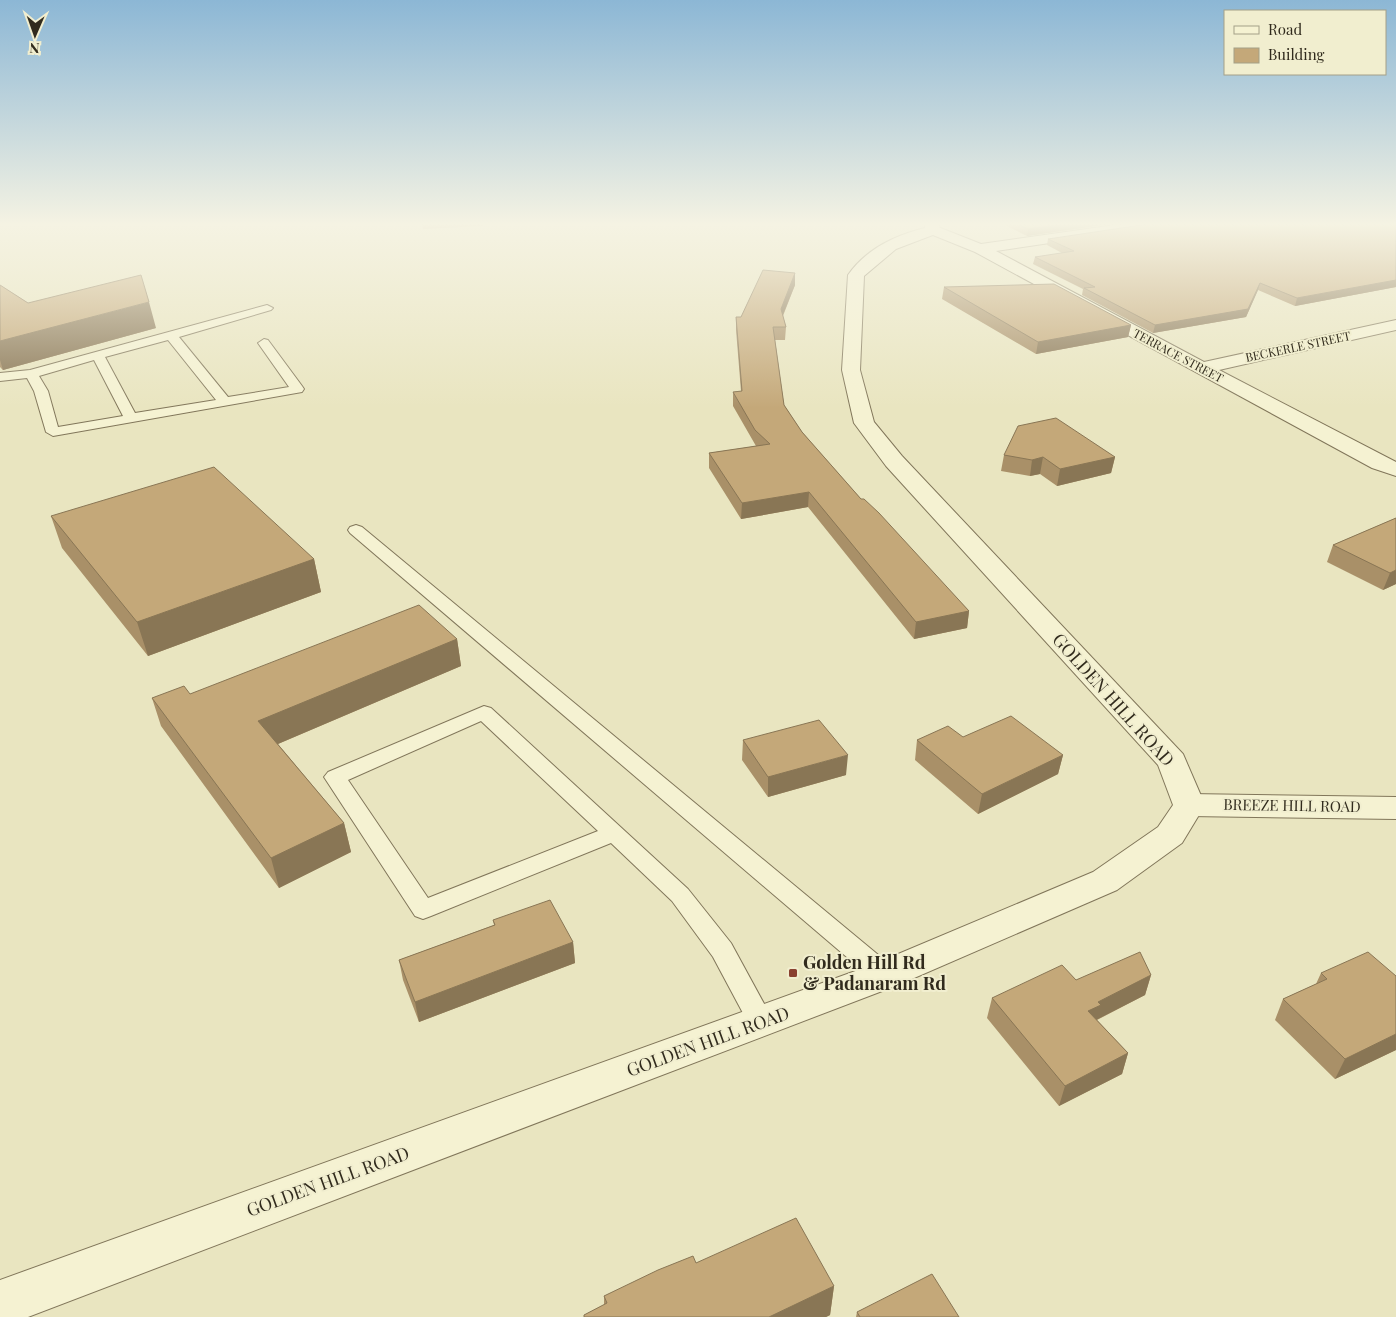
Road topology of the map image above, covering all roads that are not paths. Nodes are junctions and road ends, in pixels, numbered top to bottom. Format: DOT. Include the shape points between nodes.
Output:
graph roads {
  1 [pos="855,285"];
  2 [pos="1046,285"];
  3 [pos="267,308"];
  4 [pos="1396,325"];
  5 [pos="171,335"];
  6 [pos="264,343"];
  7 [pos="98,356"];
  8 [pos="1201,368"];
  9 [pos="31,374"];
  10 [pos="0,378"];
  11 [pos="225,402"];
  12 [pos="131,418"];
  13 [pos="1396,469"];
  14 [pos="356,530"];
  15 [pos="1189,805"];
  16 [pos="1396,808"];
  17 [pos="614,832"];
  18 [pos="885,975"];
  19 [pos="761,1022"];
  20 [pos="0,1304"];
  1 -- 15 [label="street, GOLDEN HILL ROAD" via="851,370 864,423 894,461 1172,761"];
  2 -- 8 [label="street, TERRACE STREET"];
  3 -- 5 [label="lane"];
  4 -- 8 [label="street, BECKERLE STREET"];
  5 -- 7 [label="lane"];
  5 -- 11 [label="lane"];
  6 -- 11 [label="lane" via="298,389"];
  7 -- 9 [label="lane"];
  7 -- 12 [label="lane"];
  8 -- 13 [label="street, TERRACE STREET"];
  9 -- 10 [label="lane"];
  9 -- 12 [label="lane" via="41,392 53,432"];
  11 -- 12 [label="lane"];
  14 -- 18 [label="lane"];
  15 -- 16 [label="street, BREEZE HILL ROAD"];
  15 -- 18 [label="street, GOLDEN HILL ROAD" via="1170,835 1105,881"];
  17 -- 17 [label="lane" via="484,712 334,777 423,910"];
  17 -- 19 [label="lane" via="680,895 722,950"];
  18 -- 19 [label="street, GOLDEN HILL ROAD"];
  19 -- 20 [label="street, GOLDEN HILL ROAD"];
}
